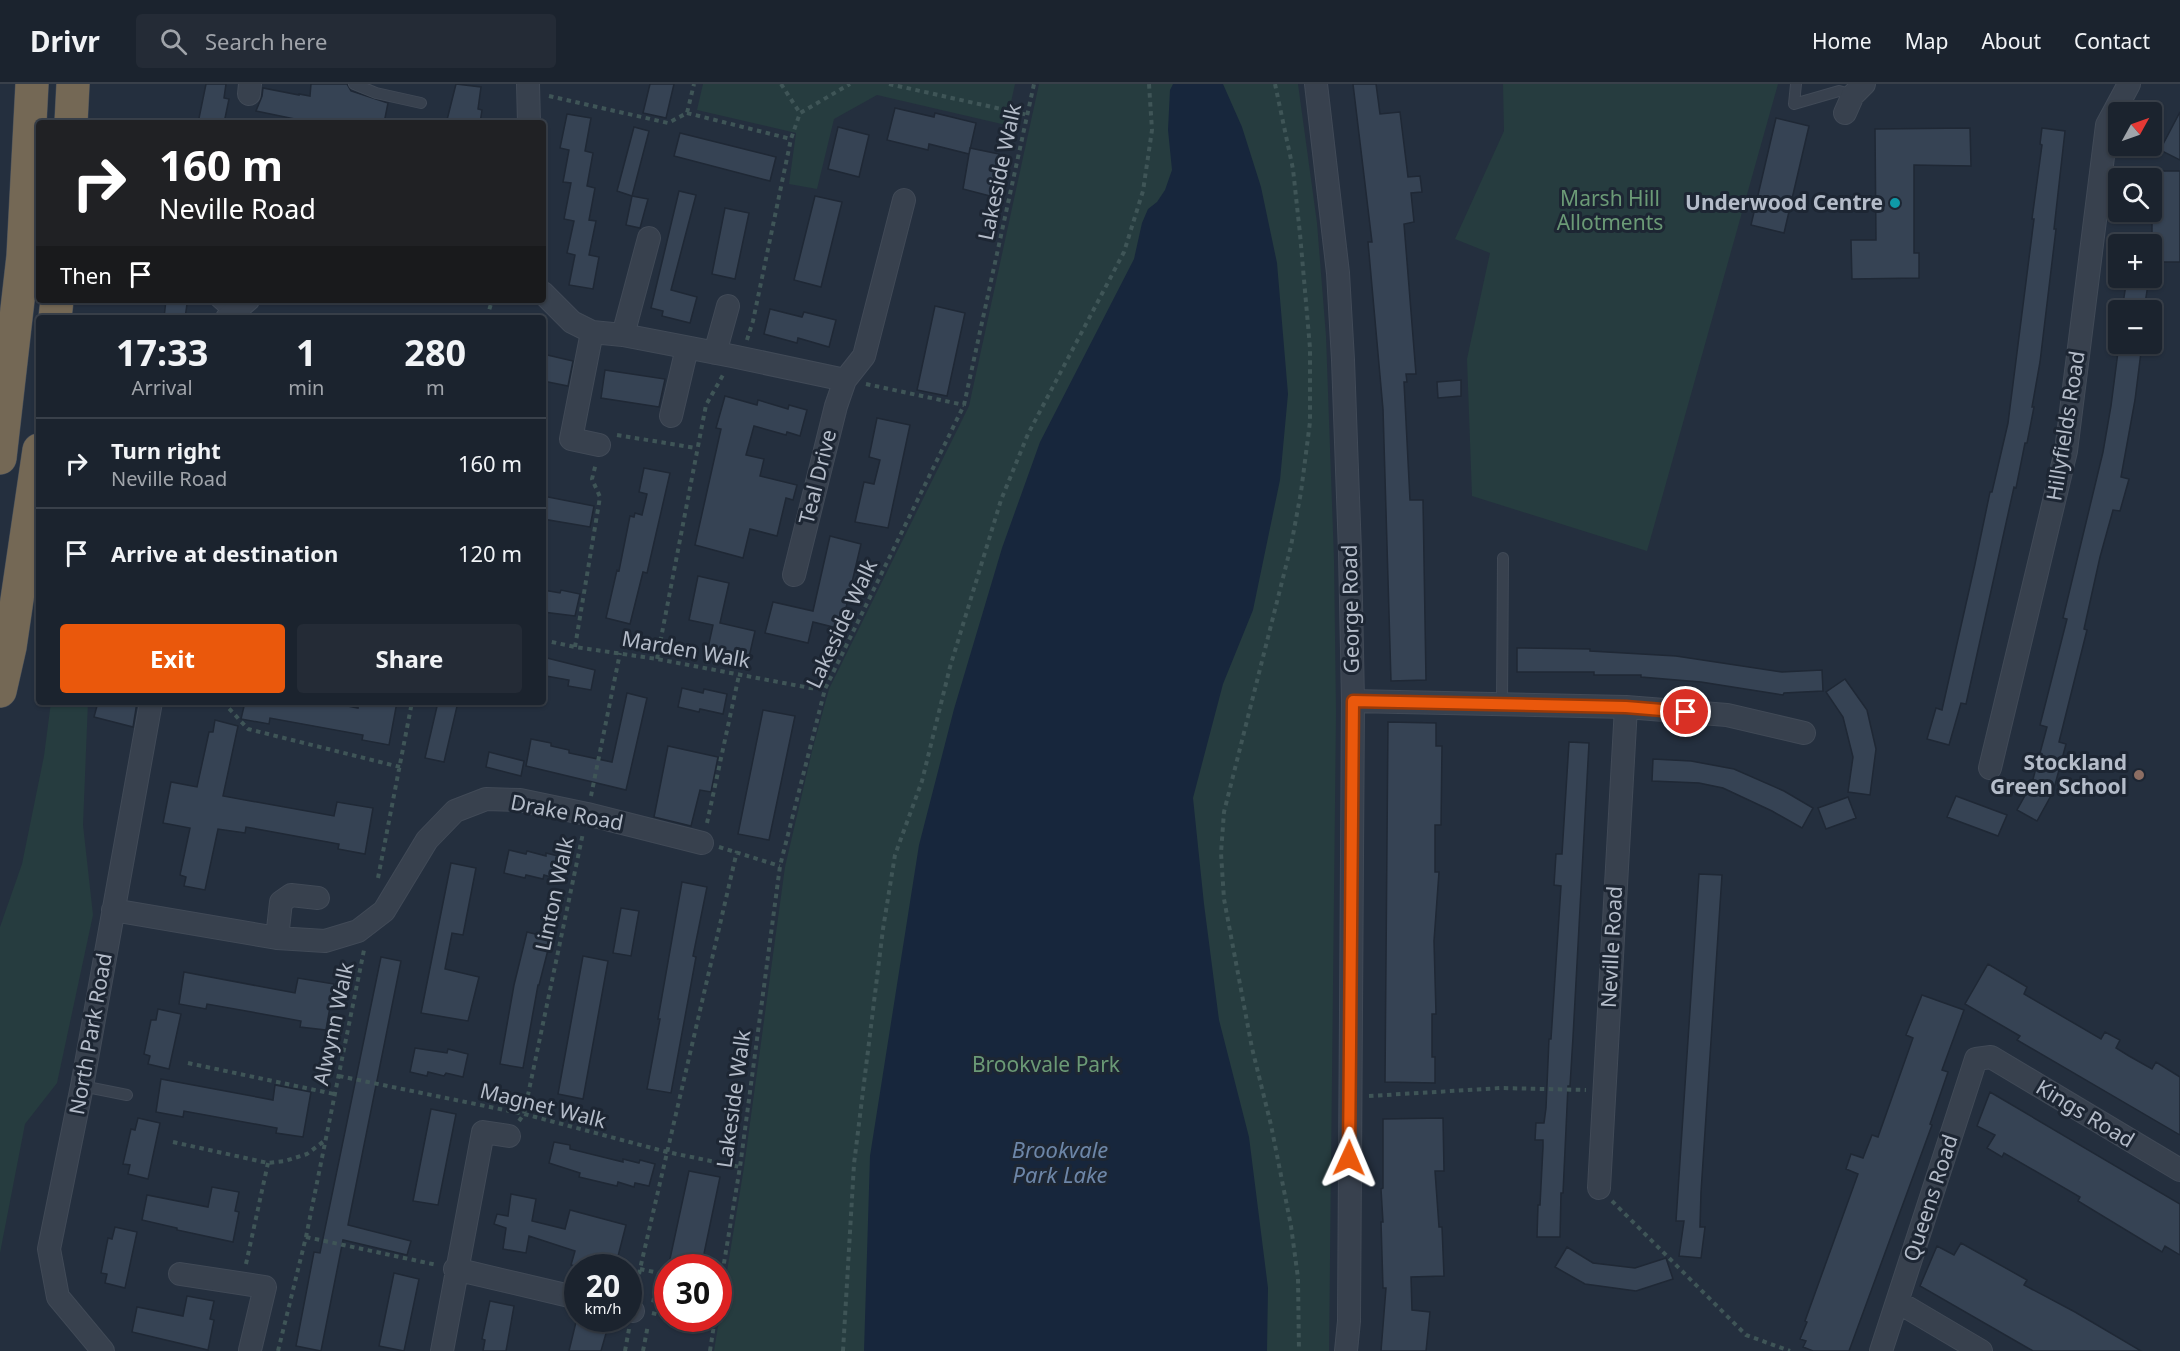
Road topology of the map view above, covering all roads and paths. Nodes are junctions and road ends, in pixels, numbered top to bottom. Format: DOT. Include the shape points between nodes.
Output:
graph roads {
  1 [pos="32,84"];
  2 [pos="73,84"];
  3 [pos="354,84"];
  4 [pos="694,84"];
  5 [pos="781,84"];
  6 [pos="889,84"];
  7 [pos="1034,84"];
  8 [pos="1149,84"];
  9 [pos="1275,84"];
  10 [pos="1316,84"];
  11 [pos="1796,84"];
  12 [pos="2129,84"];
  13 [pos="528,88"];
  14 [pos="1854,97"];
  15 [pos="421,103"];
  16 [pos="687,113"];
  17 [pos="800,113"];
  18 [pos="1028,115"];
  19 [pos="71,120"];
  20 [pos="529,120"];
  21 [pos="791,139"];
  22 [pos="904,200"];
  23 [pos="649,238"];
  24 [pos="546,296"];
  25 [pos="728,306"];
  26 [pos="592,332"];
  27 [pos="623,335"];
  28 [pos="687,348"];
  29 [pos="715,353"];
  30 [pos="845,380"];
  31 [pos="964,405"];
  32 [pos="671,417"];
  33 [pos="599,446"];
  34 [pos="696,448"];
  35 [pos="0,458"];
  36 [pos="36,470"];
  37 [pos="1503,558"];
  38 [pos="794,575"];
  39 [pos="546,641"];
  40 [pos="575,647"];
  41 [pos="620,653"];
  42 [pos="739,675"];
  43 [pos="825,689"];
  44 [pos="0,691"];
  45 [pos="1353,701"];
  46 [pos="1502,704"];
  47 [pos="151,705"];
  48 [pos="226,705"];
  49 [pos="411,705"];
  50 [pos="1626,707"];
  51 [pos="1804,733"];
  52 [pos="400,767"];
  53 [pos="1990,768"];
  54 [pos="587,814"];
  55 [pos="702,843"];
  56 [pos="737,851"];
  57 [pos="780,866"];
  58 [pos="378,879"];
  59 [pos="318,898"];
  60 [pos="113,910"];
  61 [pos="370,923"];
  62 [pos="277,938"];
  63 [pos="1991,1057"];
  64 [pos="188,1063"];
  65 [pos="339,1076"];
  66 [pos="82,1086"];
  67 [pos="1604,1090"];
  68 [pos="335,1094"];
  69 [pos="127,1095"];
  70 [pos="1350,1097"];
  71 [pos="524,1114"];
  72 [pos="509,1136"];
  73 [pos="325,1141"];
  74 [pos="173,1142"];
  75 [pos="667,1152"];
  76 [pos="268,1163"];
  77 [pos="740,1167"];
  78 [pos="2180,1170"];
  79 [pos="1599,1188"];
  80 [pos="306,1237"];
  81 [pos="726,1254"];
  82 [pos="642,1260"];
  83 [pos="455,1269"];
  84 [pos="642,1269"];
  85 [pos="180,1274"];
  86 [pos="242,1282"];
  87 [pos="564,1295"];
  88 [pos="1898,1302"];
  89 [pos="628,1332"];
  90 [pos="713,1332"];
  91 [pos="103,1351"];
  92 [pos="248,1351"];
  93 [pos="278,1351"];
  94 [pos="442,1351"];
  95 [pos="625,1351"];
  96 [pos="643,1351"];
  97 [pos="710,1351"];
  98 [pos="843,1351"];
  99 [pos="1299,1351"];
  100 [pos="1346,1351"];
  101 [pos="1790,1351"];
  102 [pos="1881,1351"];
  103 [pos="1981,1351"];
  1 -- 35 [label="highway" via="23,256"];
  2 -- 19 [label="highway"];
  3 -- 15 [label="lane"];
  4 -- 16 [label="path"];
  5 -- 17 [label="path"];
  6 -- 18 [label="path"];
  7 -- 18 [label="path, Lakeside Walk"];
  8 -- 98 [label="path" via="1152,130 1144,181 1124,252 1028,434 1001,500 950,667 922,781 895,855 854,1164"];
  9 -- 99 [label="path" via="1298,213 1310,348 1310,422 1291,546 1224,812 1221,853 1229,936 1292,1226 1298,1278"];
  10 -- 45 [label="street, George Road" via="1343,349"];
  11 -- 14 [label="lane" via="1794,104 1839,91"];
  12 -- 53 [label="street, Hillyfields Road" via="2107,124 2066,451"];
  13 -- 16 [label="path" via="668,123"];
  13 -- 20 [label="street"];
  16 -- 21 [label="path"];
  18 -- 31 [label="path, Lakeside Walk"];
  22 -- 30 [label="street, Teal Drive" via="864,356"];
  23 -- 27 [label="street"];
  24 -- 26 [label="street" via="572,322"];
  25 -- 29 [label="street"];
  26 -- 27 [label="street"];
  26 -- 33 [label="street" via="571,439"];
  27 -- 28 [label="street"];
  28 -- 29 [label="street"];
  28 -- 32 [label="street"];
  29 -- 30 [label="street"];
  30 -- 31 [label="path"];
  30 -- 38 [label="street, Teal Drive"];
  31 -- 43 [label="path, Lakeside Walk"];
  33 -- 34 [label="path" via="601,433"];
  33 -- 40 [label="path" via="592,479 600,497"];
  36 -- 44 [label="highway"];
  37 -- 46 [label="lane"];
  39 -- 40 [label="path, Marden Walk"];
  40 -- 41 [label="path, Marden Walk"];
  41 -- 42 [label="path, Marden Walk"];
  41 -- 54 [label="path, Linton Walk"];
  42 -- 43 [label="path, Marden Walk"];
  42 -- 55 [label="path"];
  43 -- 57 [label="path, Lakeside Walk"];
  45 -- 46 [label="street"];
  45 -- 70 [label="street, George Road"];
  46 -- 50 [label="street"];
  47 -- 60 [label="street, North Park Road"];
  48 -- 52 [label="path" via="248,729"];
  49 -- 52 [label="path"];
  50 -- 51 [label="street" via="1727,715"];
  50 -- 67 [label="street, Neville Road"];
  52 -- 58 [label="path"];
  54 -- 55 [label="street, Drake Road"];
  54 -- 61 [label="street, Drake Road" via="520,800 486,799 455,811 427,840 384,911"];
  54 -- 71 [label="path, Linton Walk"];
  55 -- 56 [label="path"];
  56 -- 57 [label="path"];
  56 -- 75 [label="path"];
  57 -- 77 [label="path, Lakeside Walk"];
  59 -- 62 [label="street" via="291,895 281,902"];
  60 -- 62 [label="street, Drake Road"];
  60 -- 66 [label="street, North Park Road"];
  61 -- 62 [label="street, Drake Road" via="325,941"];
  61 -- 65 [label="path, Alwynn Walk"];
  63 -- 78 [label="street, Kings Road"];
  63 -- 88 [label="street, Queens Road" via="1976,1059"];
  64 -- 68 [label="path"];
  65 -- 68 [label="path, Alwynn Walk"];
  65 -- 71 [label="path, Magnet Walk"];
  66 -- 69 [label="lane"];
  66 -- 91 [label="street, North Park Road" via="50,1249 58,1297"];
  67 -- 70 [label="path" via="1501,1088"];
  67 -- 79 [label="street, Neville Road"];
  68 -- 73 [label="path, Alwynn Walk"];
  70 -- 100 [label="street, George Road"];
  71 -- 72 [label="path, Linton Walk"];
  71 -- 75 [label="path, Magnet Walk"];
  72 -- 83 [label="street" via="483,1132"];
  73 -- 76 [label="path" via="307,1154"];
  73 -- 80 [label="path, Alwynn Walk"];
  74 -- 76 [label="path"];
  75 -- 77 [label="path, Magnet Walk"];
  75 -- 82 [label="path"];
  76 -- 86 [label="path"];
  77 -- 81 [label="path, Lakeside Walk"];
  79 -- 101 [label="path" via="1746,1335"];
  80 -- 83 [label="path"];
  80 -- 93 [label="path, Alwynn Walk"];
  83 -- 87 [label="street"];
  83 -- 94 [label="street"];
  84 -- 96 [label="path" via="660,1273"];
  85 -- 86 [label="street"];
  86 -- 92 [label="street" via="265,1287"];
  88 -- 102 [label="street, Queens Road"];
  88 -- 103 [label="street"];
  89 -- 95 [label="path"];
  90 -- 97 [label="path"];
}
